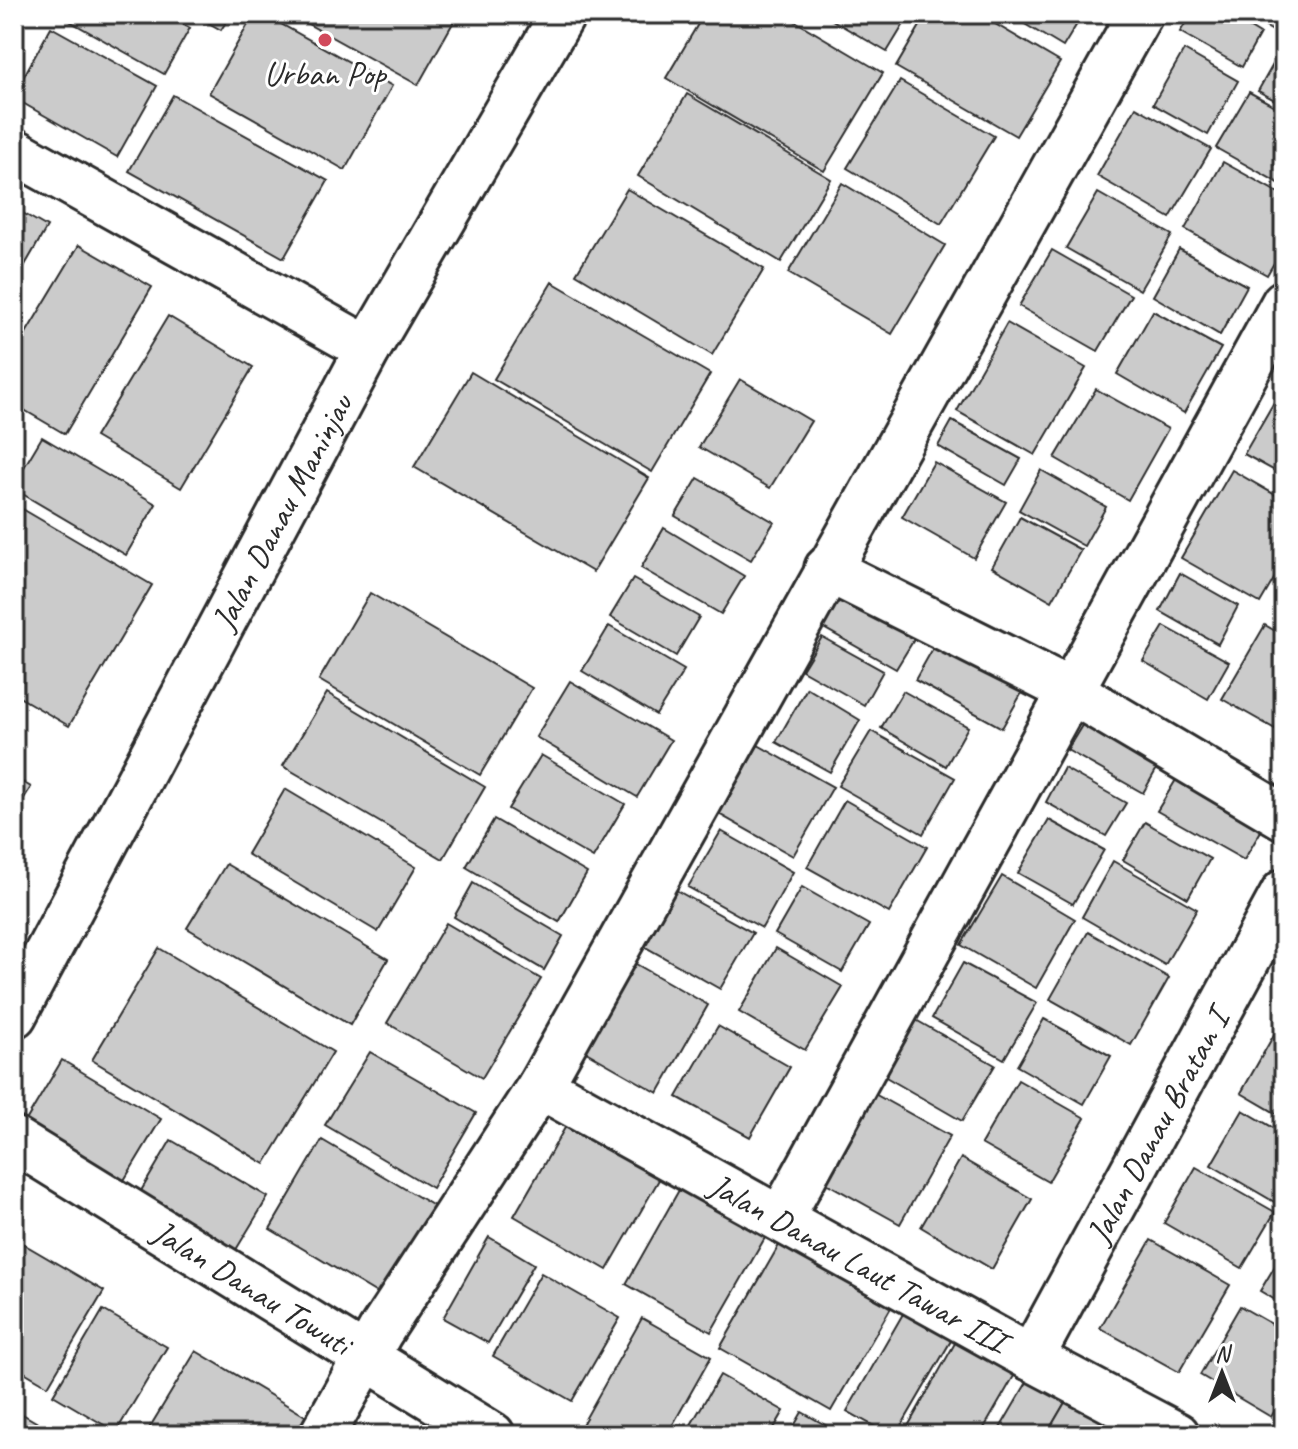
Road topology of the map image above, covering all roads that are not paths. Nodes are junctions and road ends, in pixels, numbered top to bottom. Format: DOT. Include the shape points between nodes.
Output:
graph roads {
  1 [pos="563,14"];
  2 [pos="1140,14"];
  3 [pos="14,151"];
  4 [pos="1284,303"];
  5 [pos="368,349"];
  6 [pos="827,569"];
  7 [pos="1071,691"];
  8 [pos="1284,817"];
  9 [pos="1284,892"];
  10 [pos="14,1015"];
  11 [pos="540,1086"];
  12 [pos="14,1140"];
  13 [pos="781,1218"];
  14 [pos="366,1355"];
  15 [pos="1031,1358"];
  16 [pos="322,1435"];
  17 [pos="492,1435"];
  18 [pos="1177,1435"];
  1 -- 5 [label="street, Jalan Danau Maninjau"];
  2 -- 6 [label="street"];
  3 -- 5 [label="street"];
  4 -- 7 [label="street"];
  5 -- 10 [label="street, Jalan Danau Maninjau"];
  6 -- 7 [label="street"];
  6 -- 11 [label="street"];
  7 -- 8 [label="street"];
  7 -- 13 [label="street"];
  9 -- 15 [label="street, Jalan Danau Bratan I"];
  11 -- 13 [label="street, Jalan Danau Laut Tawar III"];
  11 -- 14 [label="street"];
  12 -- 14 [label="street, Jalan Danau Towuti"];
  13 -- 15 [label="street, Jalan Danau Laut Tawar III"];
  14 -- 16 [label="street"];
  14 -- 17 [label="street, Jalan Danau Towuti"];
  15 -- 18 [label="street, Jalan Danau Laut Tawar III"];
}
